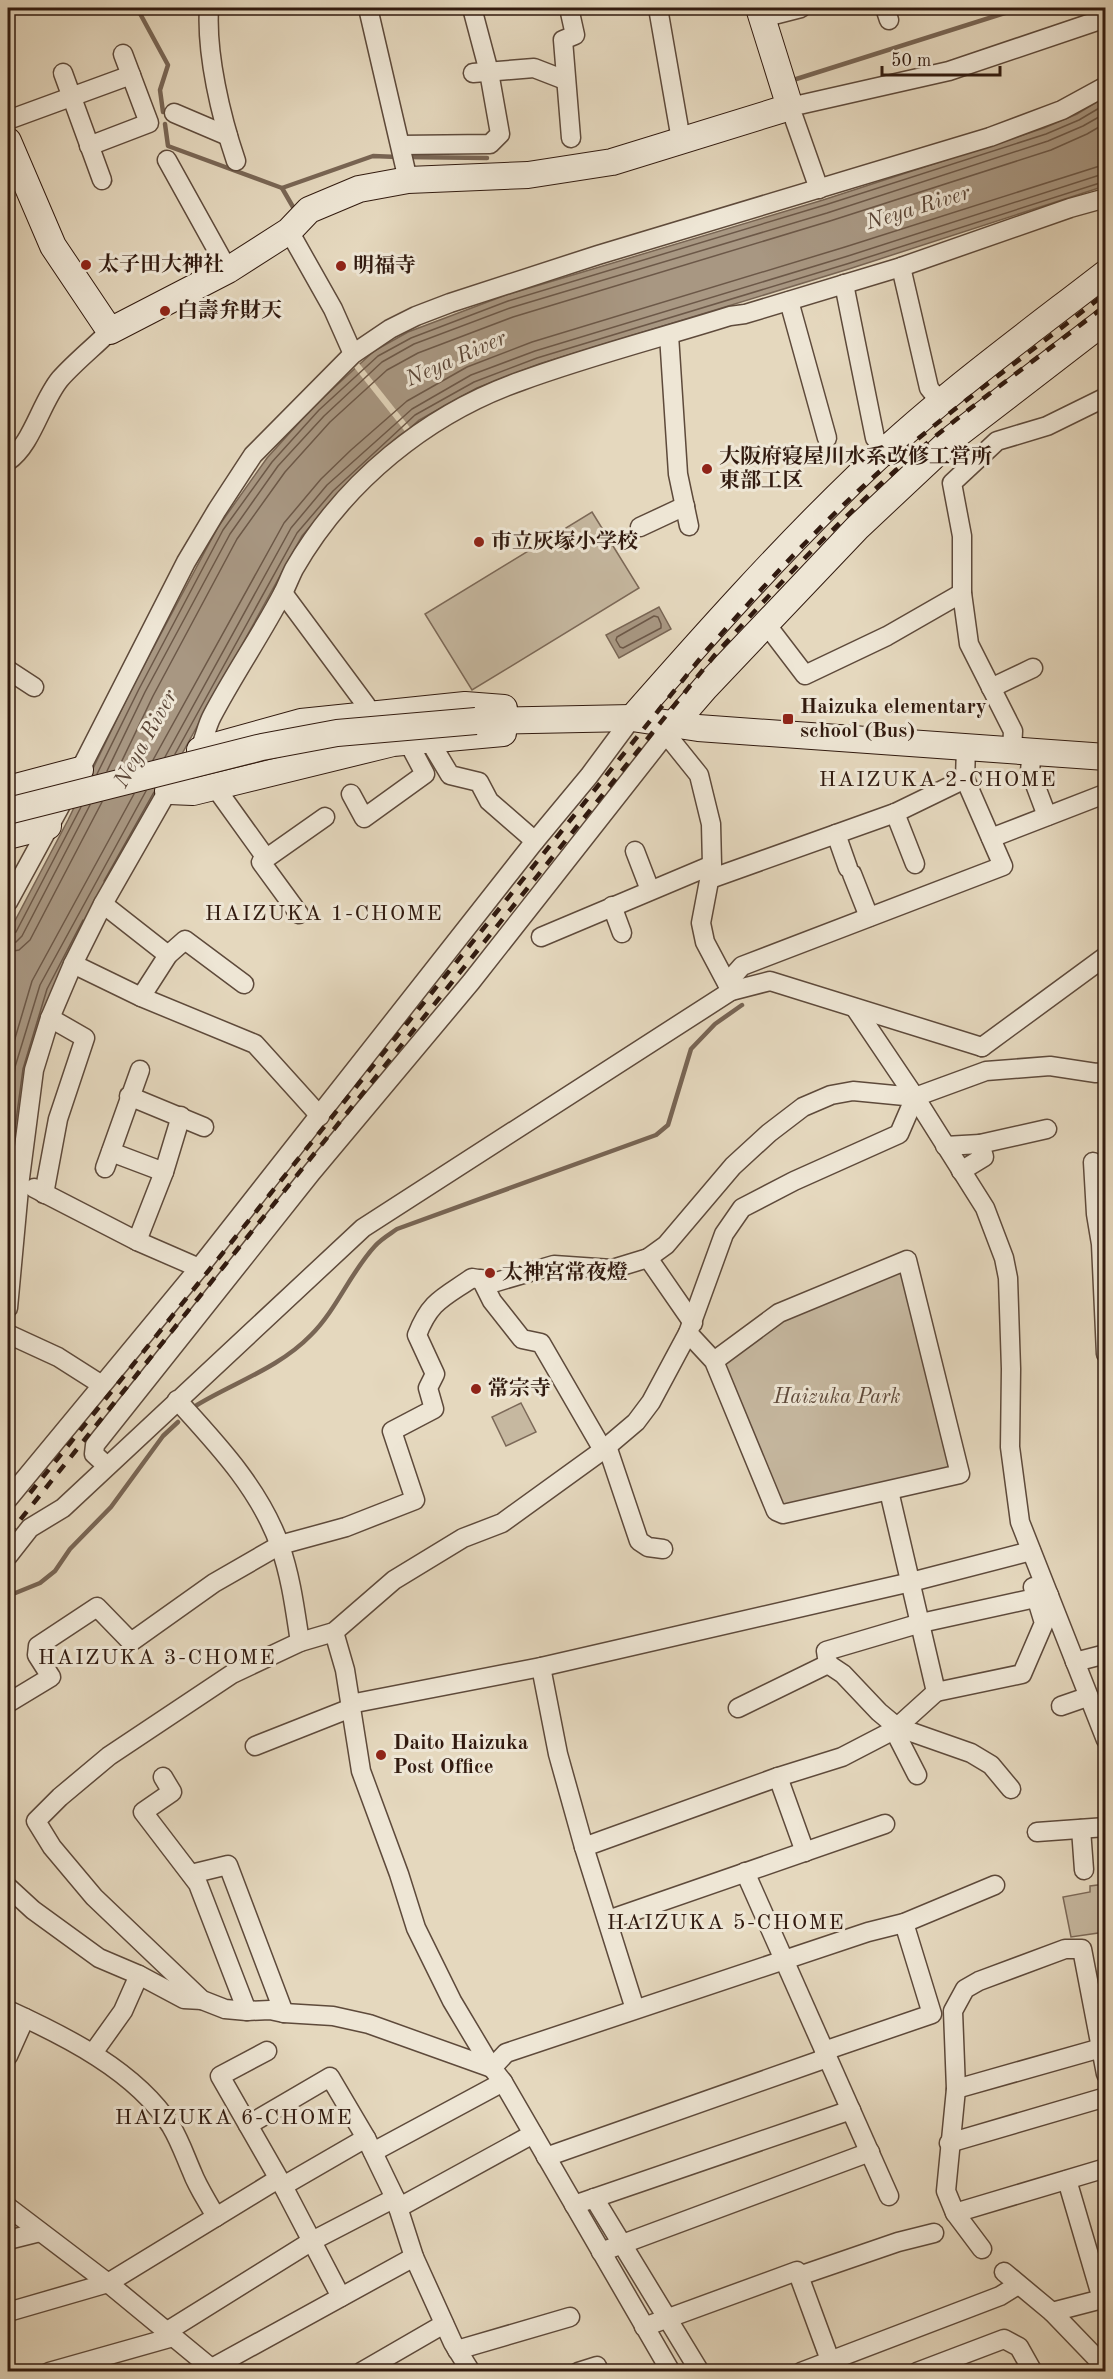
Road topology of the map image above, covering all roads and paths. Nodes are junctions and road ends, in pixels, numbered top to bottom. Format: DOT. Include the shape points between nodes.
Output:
graph roads {
  1 [pos="209,8"];
  2 [pos="368,8"];
  3 [pos="472,8"];
  4 [pos="569,8"];
  5 [pos="658,8"];
  6 [pos="801,8"];
  7 [pos="760,13"];
  8 [pos="1094,16"];
  9 [pos="123,54"];
  10 [pos="63,73"];
  11 [pos="481,73"];
  12 [pos="131,75"];
  13 [pos="565,80"];
  14 [pos="1106,86"];
  15 [pos="71,96"];
  16 [pos="790,107"];
  17 [pos="174,113"];
  18 [pos="8,120"];
  19 [pos="228,136"];
  20 [pos="571,138"];
  21 [pos="681,140"];
  22 [pos="8,141"];
  23 [pos="89,146"];
  24 [pos="404,159"];
  25 [pos="167,160"];
  26 [pos="236,161"];
  27 [pos="102,180"];
  28 [pos="819,189"];
  29 [pos="1106,198"];
  30 [pos="289,231"];
  31 [pos="901,267"];
  32 [pos="228,270"];
  33 [pos="1106,273"];
  34 [pos="844,284"];
  35 [pos="789,301"];
  36 [pos="1106,320"];
  37 [pos="111,331"];
  38 [pos="669,335"];
  39 [pos="353,354"];
  40 [pos="1106,397"];
  41 [pos="941,403"];
  42 [pos="827,438"];
  43 [pos="886,451"];
  44 [pos="8,461"];
  45 [pos="685,506"];
  46 [pos="689,526"];
  47 [pos="640,527"];
  48 [pos="283,593"];
  49 [pos="962,593"];
  50 [pos="766,624"];
  51 [pos="1033,668"];
  52 [pos="8,670"];
  53 [pos="34,687"];
  54 [pos="991,688"];
  55 [pos="370,715"];
  56 [pos="632,718"];
  57 [pos="574,720"];
  58 [pos="669,730"];
  59 [pos="418,741"];
  60 [pos="966,748"];
  61 [pos="200,751"];
  62 [pos="1022,751"];
  63 [pos="1106,757"];
  64 [pos="80,770"];
  65 [pos="965,779"];
  66 [pos="215,787"];
  67 [pos="8,789"];
  68 [pos="168,791"];
  69 [pos="351,794"];
  70 [pos="1102,795"];
  71 [pos="8,811"];
  72 [pos="896,813"];
  73 [pos="1047,816"];
  74 [pos="325,817"];
  75 [pos="48,826"];
  76 [pos="836,834"];
  77 [pos="8,836"];
  78 [pos="991,838"];
  79 [pos="535,841"];
  80 [pos="634,851"];
  81 [pos="267,858"];
  82 [pos="915,864"];
  83 [pos="711,872"];
  84 [pos="650,890"];
  85 [pos="8,902"];
  86 [pos="103,904"];
  87 [pos="612,906"];
  88 [pos="299,914"];
  89 [pos="869,917"];
  90 [pos="622,933"];
  91 [pos="541,937"];
  92 [pos="168,955"];
  93 [pos="1106,956"];
  94 [pos="73,964"];
  95 [pos="244,984"];
  96 [pos="729,987"];
  97 [pos="141,997"];
  98 [pos="855,1008"];
  99 [pos="50,1018"];
  100 [pos="982,1047"];
  101 [pos="140,1070"];
  102 [pos="986,1071"];
  103 [pos="1106,1072"];
  104 [pos="129,1096"];
  105 [pos="915,1097"];
  106 [pos="181,1116"];
  107 [pos="320,1116"];
  108 [pos="204,1126"];
  109 [pos="1047,1129"];
  110 [pos="980,1144"];
  111 [pos="945,1146"];
  112 [pos="1092,1162"];
  113 [pos="961,1171"];
  114 [pos="164,1172"];
  115 [pos="20,1178"];
  116 [pos="44,1194"];
  117 [pos="137,1240"];
  118 [pos="648,1258"];
  119 [pos="199,1268"];
  120 [pos="481,1279"];
  121 [pos="8,1308"];
  122 [pos="690,1328"];
  123 [pos="8,1334"];
  124 [pos="1106,1354"];
  125 [pos="714,1361"];
  126 [pos="102,1385"];
  127 [pos="177,1400"];
  128 [pos="605,1448"];
  129 [pos="107,1466"];
  130 [pos="889,1491"];
  131 [pos="8,1499"];
  132 [pos="280,1545"];
  133 [pos="663,1549"];
  134 [pos="1025,1553"];
  135 [pos="8,1556"];
  136 [pos="911,1582"];
  137 [pos="1043,1596"];
  138 [pos="921,1623"];
  139 [pos="334,1632"];
  140 [pos="300,1642"];
  141 [pos="1106,1654"];
  142 [pos="1074,1662"];
  143 [pos="828,1664"];
  144 [pos="542,1667"];
  145 [pos="936,1692"];
  146 [pos="1087,1697"];
  147 [pos="8,1703"];
  148 [pos="351,1706"];
  149 [pos="1061,1706"];
  150 [pos="738,1708"];
  151 [pos="895,1729"];
  152 [pos="1106,1740"];
  153 [pos="255,1746"];
  154 [pos="917,1775"];
  155 [pos="163,1777"];
  156 [pos="778,1777"];
  157 [pos="1011,1789"];
  158 [pos="885,1824"];
  159 [pos="1106,1827"];
  160 [pos="1081,1828"];
  161 [pos="1037,1832"];
  162 [pos="584,1847"];
  163 [pos="805,1852"];
  164 [pos="1084,1870"];
  165 [pos="746,1872"];
  166 [pos="191,1874"];
  167 [pos="995,1886"];
  168 [pos="8,1887"];
  169 [pos="608,1920"];
  170 [pos="904,1923"];
  171 [pos="783,1960"];
  172 [pos="139,1975"];
  173 [pos="201,2000"];
  174 [pos="635,2008"];
  175 [pos="1100,2008"];
  176 [pos="8,2010"];
  177 [pos="247,2011"];
  178 [pos="284,2013"];
  179 [pos="25,2018"];
  180 [pos="1101,2048"];
  181 [pos="267,2051"];
  182 [pos="93,2053"];
  183 [pos="826,2054"];
  184 [pos="8,2056"];
  185 [pos="1106,2074"];
  186 [pos="497,2075"];
  187 [pos="956,2090"];
  188 [pos="1106,2097"];
  189 [pos="851,2110"];
  190 [pos="248,2125"];
  191 [pos="533,2134"];
  192 [pos="949,2143"];
  193 [pos="369,2145"];
  194 [pos="870,2152"];
  195 [pos="546,2157"];
  196 [pos="1106,2168"];
  197 [pos="1067,2180"];
  198 [pos="281,2183"];
  199 [pos="889,2196"];
  200 [pos="594,2198"];
  201 [pos="397,2203"];
  202 [pos="574,2205"];
  203 [pos="8,2207"];
  204 [pos="955,2213"];
  205 [pos="216,2217"];
  206 [pos="40,2232"];
  207 [pos="934,2233"];
  208 [pos="8,2240"];
  209 [pos="312,2241"];
  210 [pos="622,2244"];
  211 [pos="982,2249"];
  212 [pos="601,2252"];
  213 [pos="414,2257"];
  214 [pos="1004,2272"];
  215 [pos="799,2276"];
  216 [pos="108,2283"];
  217 [pos="1018,2285"];
  218 [pos="341,2297"];
  219 [pos="1104,2299"];
  220 [pos="8,2312"];
  221 [pos="1052,2312"];
  222 [pos="570,2317"];
  223 [pos="667,2318"];
  224 [pos="444,2324"];
  225 [pos="644,2327"];
  226 [pos="170,2334"];
  227 [pos="457,2350"];
  228 [pos="830,2360"];
  229 [pos="1106,2364"];
  230 [pos="384,2366"];
  231 [pos="597,2366"];
  232 [pos="214,2370"];
  233 [pos="49,2372"];
  234 [pos="361,2372"];
  235 [pos="471,2372"];
  236 [pos="578,2372"];
  237 [pos="671,2372"];
  238 [pos="700,2372"];
  239 [pos="801,2372"];
  240 [pos="917,2372"];
  241 [pos="1033,2372"];
  1 -- 19 [label="street" via="207,34"];
  2 -- 24 [label="street"];
  3 -- 11 [label="street"];
  4 -- 13 [label="street" via="575,35 563,40"];
  5 -- 21 [label="street"];
  6 -- 7 [label="street"];
  7 -- 16 [label="street"];
  8 -- 16 [label="street" via="949,71"];
  9 -- 12 [label="street"];
  10 -- 15 [label="street"];
  11 -- 13 [label="street" via="534,68"];
  11 -- 24 [label="street" via="500,134 490,144"];
  12 -- 15 [label="street"];
  12 -- 23 [label="street" via="149,123"];
  13 -- 20 [label="street"];
  14 -- 28 [label="street" via="1062,111 990,137"];
  15 -- 18 [label="street"];
  15 -- 23 [label="street"];
  16 -- 21 [label="street"];
  16 -- 28 [label="street"];
  17 -- 19 [label="street"];
  19 -- 26 [label="street"];
  21 -- 24 [label="street" via="612,162 528,175"];
  22 -- 37 [label="street" via="53,246"];
  23 -- 27 [label="street"];
  24 -- 30 [label="street" via="359,189 309,210"];
  25 -- 32 [label="street"];
  28 -- 39 [label="street" via="450,303 390,329"];
  29 -- 31 [label="street"];
  30 -- 32 [label="street"];
  30 -- 39 [label="street" via="333,309"];
  31 -- 34 [label="street"];
  31 -- 41 [label="street" via="929,388"];
  32 -- 37 [label="street"];
  33 -- 41 [label="street"];
  34 -- 35 [label="street"];
  34 -- 43 [label="street" via="874,438"];
  35 -- 38 [label="street"];
  35 -- 42 [label="street"];
  36 -- 50 [label="street" via="954,437 857,528"];
  37 -- 44 [label="street" via="61,378 29,434"];
  38 -- 45 [label="street" via="678,474"];
  38 -- 48 [label="street" via="520,381 454,411 415,436 339,505 294,569"];
  39 -- 64 [label="street" via="253,455 186,562"];
  40 -- 49 [label="street" via="1047,426 997,441 952,483 962,536"];
  41 -- 43 [label="street"];
  43 -- 56 [label="street" via="742,593"];
  45 -- 46 [label="street"];
  45 -- 47 [label="street"];
  48 -- 55 [label="street"];
  48 -- 61 [label="street" via="211,718"];
  49 -- 50 [label="street" via="887,636 805,675"];
  49 -- 54 [label="street" via="969,644"];
  50 -- 58 [label="street"];
  51 -- 54 [label="street"];
  52 -- 53 [label="street"];
  54 -- 62 [label="street"];
  55 -- 57 [label="street" via="465,705 524,709"];
  55 -- 61 [label="street" via="301,722"];
  56 -- 57 [label="street"];
  56 -- 58 [label="street"];
  56 -- 79 [label="street"];
  57 -- 59 [label="street" via="492,736"];
  57 -- 71 [label="street, bridge" via="476,721 337,733 261,747"];
  58 -- 60 [label="street"];
  58 -- 83 [label="street" via="699,775 711,824"];
  58 -- 129 [label="street" via="471,982 312,1172 95,1445 94,1454"];
  59 -- 66 [label="street" via="393,743"];
  59 -- 69 [label="street" via="425,774 364,818"];
  59 -- 79 [label="street" via="450,775 479,782 489,801"];
  60 -- 62 [label="street"];
  60 -- 65 [label="street"];
  61 -- 68 [label="street"];
  62 -- 63 [label="street"];
  62 -- 73 [label="street"];
  64 -- 67 [label="street"];
  64 -- 75 [label="street"];
  65 -- 72 [label="street"];
  65 -- 78 [label="street"];
  66 -- 68 [label="street" via="193,792"];
  66 -- 81 [label="street"];
  68 -- 86 [label="street"];
  70 -- 73 [label="street"];
  72 -- 76 [label="street"];
  72 -- 82 [label="street"];
  73 -- 78 [label="street"];
  74 -- 81 [label="street"];
  75 -- 77 [label="street"];
  75 -- 85 [label="street"];
  76 -- 83 [label="street"];
  76 -- 89 [label="street"];
  78 -- 89 [label="street" via="1003,866"];
  79 -- 107 [label="street"];
  80 -- 84 [label="street"];
  81 -- 88 [label="street" via="261,862"];
  83 -- 84 [label="street"];
  83 -- 96 [label="street" via="702,922 705,942"];
  84 -- 87 [label="street"];
  86 -- 92 [label="street"];
  86 -- 94 [label="street"];
  87 -- 90 [label="street"];
  87 -- 91 [label="street"];
  89 -- 96 [label="street" via="742,966"];
  92 -- 95 [label="street" via="185,940"];
  92 -- 97 [label="street"];
  93 -- 100 [label="street"];
  94 -- 97 [label="street"];
  94 -- 99 [label="street"];
  96 -- 98 [label="street" via="770,981"];
  96 -- 127 [label="street" via="363,1228"];
  97 -- 107 [label="street" via="255,1044"];
  98 -- 100 [label="street"];
  98 -- 105 [label="street"];
  99 -- 115 [label="street" via="34,1070"];
  99 -- 116 [label="street" via="85,1038 58,1119"];
  100 -- 102 [label="street"];
  101 -- 104 [label="street"];
  102 -- 103 [label="street" via="1050,1066"];
  102 -- 105 [label="street"];
  104 -- 106 [label="street"];
  104 -- 114 [label="street" via="108,1160"];
  105 -- 111 [label="street"];
  105 -- 118 [label="street" via="853,1091 803,1107 733,1166 666,1245"];
  105 -- 122 [label="street" via="899,1134 742,1208 724,1234"];
  106 -- 108 [label="street"];
  106 -- 114 [label="street"];
  107 -- 119 [label="street"];
  109 -- 110 [label="street"];
  110 -- 111 [label="street"];
  110 -- 113 [label="street" via="984,1156"];
  111 -- 113 [label="street"];
  112 -- 124 [label="street" via="1087,1215 1101,1244"];
  113 -- 134 [label="street" via="985,1208 1008,1278 1011,1459"];
  114 -- 117 [label="street"];
  115 -- 116 [label="street"];
  115 -- 121 [label="street"];
  116 -- 117 [label="street"];
  117 -- 119 [label="street"];
  118 -- 120 [label="street" via="612,1269 554,1265 496,1282"];
  118 -- 122 [label="street"];
  119 -- 126 [label="street"];
  120 -- 128 [label="street" via="492,1301 522,1339 541,1342"];
  120 -- 132 [label="street" via="472,1278 432,1305 417,1335 435,1374 428,1388 434,1409 392,1431 415,1500 346,1527"];
  122 -- 125 [label="street"];
  122 -- 128 [label="street" via="651,1402 636,1422"];
  123 -- 126 [label="street" via="58,1357"];
  125 -- 130 [label="street" via="776,1511 783,1514"];
  125 -- 130 [label="street" via="779,1313 907,1260 960,1474"];
  126 -- 131 [label="street"];
  127 -- 129 [label="street"];
  127 -- 132 [label="street" via="231,1460"];
  128 -- 133 [label="street" via="639,1541"];
  128 -- 139 [label="street" via="502,1523 463,1538 394,1580"];
  129 -- 135 [label="street" via="63,1508 30,1528"];
  130 -- 136 [label="street"];
  132 -- 140 [label="street"];
  132 -- 147 [label="street" via="214,1583 131,1642 97,1607 38,1646 38,1655 51,1677"];
  134 -- 136 [label="street"];
  134 -- 137 [label="street"];
  136 -- 138 [label="street"];
  136 -- 144 [label="street"];
  137 -- 138 [label="street"];
  137 -- 142 [label="street"];
  137 -- 145 [label="street" via="1044,1623 1022,1674"];
  138 -- 143 [label="street" via="826,1651"];
  138 -- 145 [label="street"];
  139 -- 140 [label="street"];
  139 -- 148 [label="street"];
  140 -- 173 [label="street" via="232,1674 54,1790 36,1821 94,1898"];
  141 -- 142 [label="street"];
  142 -- 146 [label="street"];
  143 -- 150 [label="street"];
  143 -- 151 [label="street" via="843,1674"];
  144 -- 148 [label="street"];
  144 -- 162 [label="street" via="558,1754"];
  145 -- 151 [label="street"];
  146 -- 149 [label="street"];
  146 -- 152 [label="street"];
  148 -- 153 [label="street"];
  148 -- 186 [label="street" via="360,1771 416,1928 452,2001"];
  151 -- 154 [label="street"];
  151 -- 156 [label="street" via="842,1757"];
  151 -- 157 [label="street" via="971,1753 991,1765"];
  155 -- 166 [label="street" via="172,1792 143,1812"];
  156 -- 162 [label="street"];
  156 -- 163 [label="street"];
  158 -- 163 [label="street"];
  159 -- 160 [label="street"];
  160 -- 161 [label="street"];
  160 -- 164 [label="street"];
  162 -- 169 [label="street"];
  163 -- 165 [label="street"];
  165 -- 169 [label="street"];
  165 -- 171 [label="street"];
  166 -- 177 [label="street"];
  166 -- 178 [label="street" via="228,1865"];
  167 -- 170 [label="street"];
  168 -- 172 [label="street" via="99,1958"];
  169 -- 174 [label="street"];
  170 -- 171 [label="street"];
  170 -- 183 [label="street" via="932,2014"];
  171 -- 174 [label="street"];
  171 -- 183 [label="street"];
  172 -- 173 [label="street" via="184,1999"];
  172 -- 182 [label="street" via="123,2011"];
  173 -- 177 [label="street" via="225,2009"];
  174 -- 186 [label="street" via="506,2053"];
  175 -- 180 [label="street"];
  175 -- 187 [label="street" via="1082,1949 1065,1949 965,1989 954,2011"];
  176 -- 179 [label="street"];
  177 -- 178 [label="street"];
  178 -- 186 [label="street" via="333,2016 369,2024"];
  179 -- 182 [label="street"];
  179 -- 184 [label="street"];
  180 -- 185 [label="street"];
  180 -- 187 [label="street"];
  181 -- 190 [label="street" via="220,2076"];
  182 -- 205 [label="street" via="147,2096 171,2125"];
  183 -- 189 [label="street"];
  183 -- 195 [label="street"];
  186 -- 191 [label="street"];
  186 -- 193 [label="street"];
  187 -- 192 [label="street"];
  188 -- 192 [label="street"];
  189 -- 194 [label="street"];
  189 -- 200 [label="street"];
  190 -- 193 [label="street" via="330,2077"];
  190 -- 198 [label="street"];
  191 -- 195 [label="street"];
  191 -- 201 [label="street"];
  192 -- 204 [label="street" via="946,2191"];
  193 -- 198 [label="street"];
  193 -- 201 [label="street"];
  194 -- 199 [label="street"];
  194 -- 210 [label="street"];
  195 -- 202 [label="street"];
  196 -- 197 [label="street"];
  197 -- 204 [label="street"];
  197 -- 219 [label="street"];
  198 -- 205 [label="street"];
  198 -- 209 [label="street"];
  200 -- 202 [label="street"];
  200 -- 210 [label="street"];
  201 -- 209 [label="street"];
  201 -- 213 [label="street"];
  202 -- 212 [label="street"];
  203 -- 206 [label="street"];
  204 -- 211 [label="street"];
  205 -- 216 [label="street"];
  206 -- 208 [label="street"];
  206 -- 216 [label="street"];
  207 -- 215 [label="street"];
  209 -- 218 [label="street"];
  209 -- 226 [label="street"];
  210 -- 212 [label="street"];
  210 -- 223 [label="street"];
  212 -- 225 [label="street"];
  213 -- 218 [label="street"];
  213 -- 224 [label="street"];
  214 -- 217 [label="street"];
  215 -- 223 [label="street" via="797,2271"];
  215 -- 228 [label="street"];
  216 -- 220 [label="street"];
  216 -- 226 [label="street"];
  217 -- 221 [label="street"];
  217 -- 228 [label="street" via="1000,2296"];
  218 -- 232 [label="street"];
  219 -- 221 [label="street"];
  221 -- 229 [label="street"];
  222 -- 227 [label="street"];
  223 -- 225 [label="street"];
  223 -- 238 [label="street"];
  224 -- 227 [label="street"];
  224 -- 230 [label="street"];
  225 -- 237 [label="street"];
  226 -- 232 [label="street"];
  226 -- 233 [label="street"];
  227 -- 235 [label="street"];
  228 -- 239 [label="street"];
  230 -- 234 [label="street"];
  231 -- 236 [label="street"];
  240 -- 241 [label="street" via="1004,2338 1019,2347"];
}
